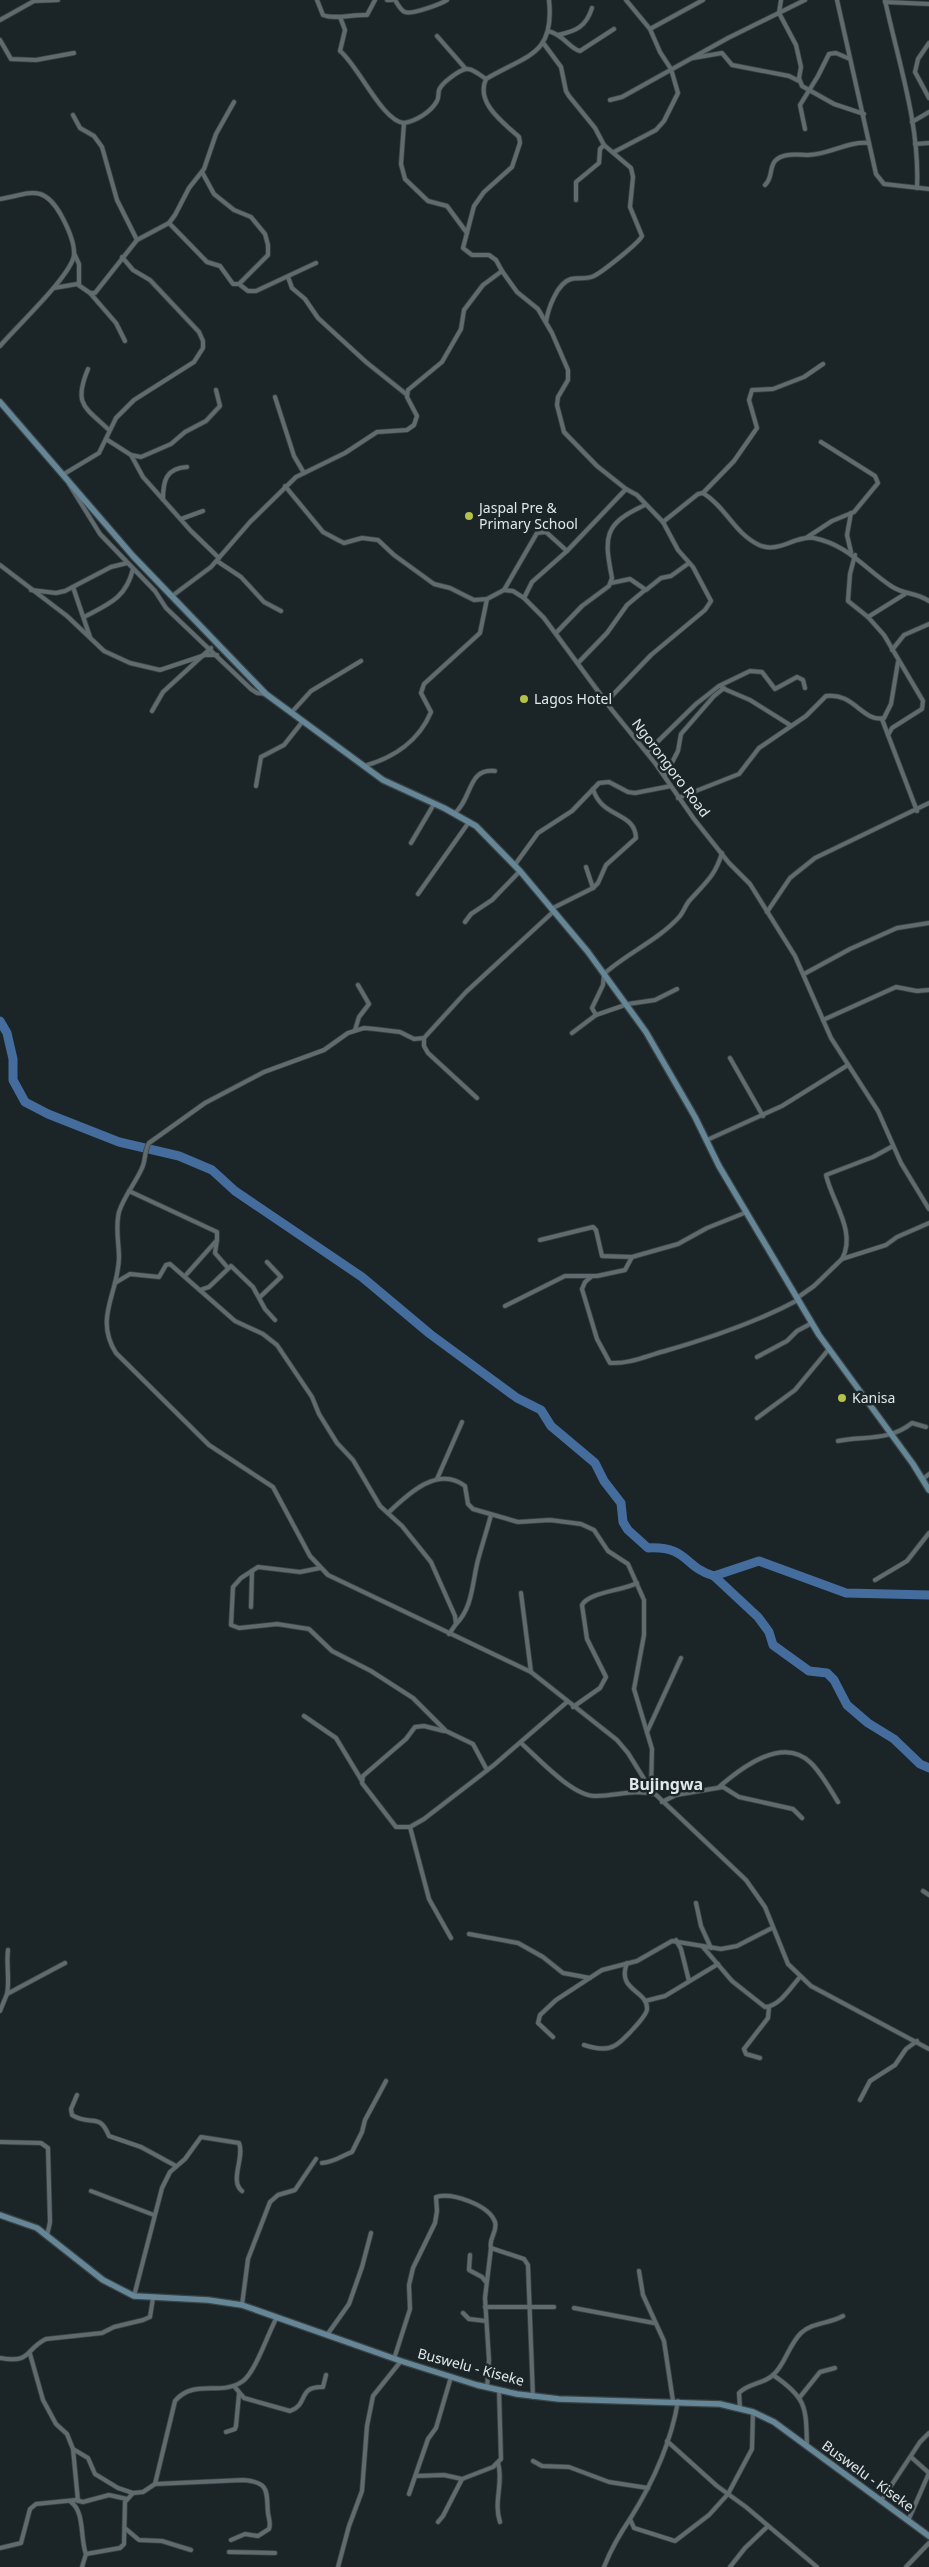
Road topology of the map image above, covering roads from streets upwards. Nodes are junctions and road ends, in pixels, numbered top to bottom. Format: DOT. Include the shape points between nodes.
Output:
graph roads {
  1 [pos="58,0"];
  2 [pos="318,0"];
  3 [pos="375,0"];
  4 [pos="387,0"];
  5 [pos="394,0"];
  6 [pos="447,0"];
  7 [pos="548,0"];
  8 [pos="626,0"];
  9 [pos="703,0"];
  10 [pos="781,0"];
  11 [pos="806,0"];
  12 [pos="837,0"];
  13 [pos="885,1"];
  14 [pos="929,4"];
  15 [pos="592,8"];
  16 [pos="779,13"];
  17 [pos="340,17"];
  18 [pos="0,20"];
  19 [pos="614,29"];
  20 [pos="650,29"];
  21 [pos="548,31"];
  22 [pos="558,35"];
  23 [pos="437,36"];
  24 [pos="0,40"];
  25 [pos="544,44"];
  26 [pos="929,44"];
  27 [pos="74,53"];
  28 [pos="690,58"];
  29 [pos="850,59"];
  30 [pos="465,68"];
  31 [pos="671,69"];
  32 [pos="486,80"];
  33 [pos="799,81"];
  34 [pos="808,90"];
  35 [pos="929,98"];
  36 [pos="610,100"];
  37 [pos="234,102"];
  38 [pos="929,112"];
  39 [pos="864,114"];
  40 [pos="73,115"];
  41 [pos="912,122"];
  42 [pos="404,123"];
  43 [pos="805,129"];
  44 [pos="869,143"];
  45 [pos="929,143"];
  46 [pos="915,144"];
  47 [pos="604,145"];
  48 [pos="614,152"];
  49 [pos="202,172"];
  50 [pos="765,186"];
  51 [pos="917,188"];
  52 [pos="929,190"];
  53 [pos="0,199"];
  54 [pos="576,200"];
  55 [pos="169,223"];
  56 [pos="467,233"];
  57 [pos="137,240"];
  58 [pos="74,253"];
  59 [pos="122,258"];
  60 [pos="316,263"];
  61 [pos="502,271"];
  62 [pos="288,277"];
  63 [pos="78,284"];
  64 [pos="240,284"];
  65 [pos="54,288"];
  66 [pos="90,293"];
  67 [pos="546,322"];
  68 [pos="125,341"];
  69 [pos="0,346"];
  70 [pos="823,364"];
  71 [pos="88,369"];
  72 [pos="216,390"];
  73 [pos="406,394"];
  74 [pos="275,397"];
  75 [pos="0,402"];
  76 [pos="110,430"];
  77 [pos="106,439"];
  78 [pos="821,442"];
  79 [pos="131,455"];
  80 [pos="187,467"];
  81 [pos="304,473"];
  82 [pos="64,474"];
  83 [pos="70,481"];
  84 [pos="286,486"];
  85 [pos="626,489"];
  86 [pos="703,493"];
  87 [pos="164,499"];
  88 [pos="645,505"];
  89 [pos="203,511"];
  90 [pos="851,514"];
  91 [pos="181,519"];
  92 [pos="663,522"];
  93 [pos="806,538"];
  94 [pos="567,551"];
  95 [pos="853,554"];
  96 [pos="218,559"];
  97 [pos="127,563"];
  98 [pos="689,563"];
  99 [pos="0,565"];
  100 [pos="133,569"];
  101 [pos="611,583"];
  102 [pos="73,586"];
  103 [pos="31,590"];
  104 [pos="504,590"];
  105 [pos="645,590"];
  106 [pos="905,594"];
  107 [pos="172,596"];
  108 [pos="524,598"];
  109 [pos="487,599"];
  110 [pos="929,601"];
  111 [pos="281,611"];
  112 [pos="84,617"];
  113 [pos="868,617"];
  114 [pos="929,624"];
  115 [pos="556,633"];
  116 [pos="90,639"];
  117 [pos="211,648"];
  118 [pos="892,650"];
  119 [pos="205,655"];
  120 [pos="217,655"];
  121 [pos="361,661"];
  122 [pos="898,662"];
  123 [pos="578,663"];
  124 [pos="719,686"];
  125 [pos="724,688"];
  126 [pos="806,688"];
  127 [pos="266,694"];
  128 [pos="607,701"];
  129 [pos="152,711"];
  130 [pos="290,713"];
  131 [pos="882,719"];
  132 [pos="303,721"];
  133 [pos="790,725"];
  134 [pos="888,735"];
  135 [pos="647,752"];
  136 [pos="364,766"];
  137 [pos="495,771"];
  138 [pos="665,776"];
  139 [pos="256,786"];
  140 [pos="671,786"];
  141 [pos="593,789"];
  142 [pos="678,798"];
  143 [pos="929,803"];
  144 [pos="434,804"];
  145 [pos="917,810"];
  146 [pos="454,814"];
  147 [pos="469,822"];
  148 [pos="412,843"];
  149 [pos="722,853"];
  150 [pos="514,866"];
  151 [pos="586,867"];
  152 [pos="520,871"];
  153 [pos="593,888"];
  154 [pos="418,894"];
  155 [pos="552,911"];
  156 [pos="767,912"];
  157 [pos="464,922"];
  158 [pos="929,923"];
  159 [pos="604,974"];
  160 [pos="804,974"];
  161 [pos="358,985"];
  162 [pos="677,989"];
  163 [pos="929,990"];
  164 [pos="628,1004"];
  165 [pos="596,1015"];
  166 [pos="823,1020"];
  167 [pos="355,1030"];
  168 [pos="572,1033"];
  169 [pos="424,1038"];
  170 [pos="730,1058"];
  171 [pos="848,1065"];
  172 [pos="477,1098"];
  173 [pos="763,1116"];
  174 [pos="706,1140"];
  175 [pos="893,1146"];
  176 [pos="129,1190"];
  177 [pos="929,1209"];
  178 [pos="746,1212"];
  179 [pos="929,1223"];
  180 [pos="217,1240"];
  181 [pos="540,1240"];
  182 [pos="632,1257"];
  183 [pos="842,1259"];
  184 [pos="267,1262"];
  185 [pos="228,1268"];
  186 [pos="185,1276"];
  187 [pos="591,1277"];
  188 [pos="115,1283"];
  189 [pos="200,1290"];
  190 [pos="260,1297"];
  191 [pos="798,1299"];
  192 [pos="505,1306"];
  193 [pos="275,1320"];
  194 [pos="812,1324"];
  195 [pos="829,1349"];
  196 [pos="758,1356"];
  197 [pos="757,1418"];
  198 [pos="462,1422"];
  199 [pos="926,1427"];
  200 [pos="891,1434"];
  201 [pos="838,1441"];
  202 [pos="929,1474"];
  203 [pos="437,1479"];
  204 [pos="923,1479"];
  205 [pos="929,1490"];
  206 [pos="388,1512"];
  207 [pos="491,1515"];
  208 [pos="929,1533"];
  209 [pos="320,1568"];
  210 [pos="252,1571"];
  211 [pos="875,1580"];
  212 [pos="637,1583"];
  213 [pos="521,1593"];
  214 [pos="251,1607"];
  215 [pos="456,1624"];
  216 [pos="449,1634"];
  217 [pos="681,1658"];
  218 [pos="531,1672"];
  219 [pos="567,1702"];
  220 [pos="574,1707"];
  221 [pos="304,1716"];
  222 [pos="446,1731"];
  223 [pos="646,1732"];
  224 [pos="521,1743"];
  225 [pos="487,1770"];
  226 [pos="362,1781"];
  227 [pos="718,1787"];
  228 [pos="650,1790"];
  229 [pos="654,1794"];
  230 [pos="662,1802"];
  231 [pos="838,1802"];
  232 [pos="802,1818"];
  233 [pos="410,1828"];
  234 [pos="923,1891"];
  235 [pos="929,1894"];
  236 [pos="696,1903"];
  237 [pos="772,1928"];
  238 [pos="469,1934"];
  239 [pos="451,1938"];
  240 [pos="676,1940"];
  241 [pos="703,1947"];
  242 [pos="711,1948"];
  243 [pos="8,1950"];
  244 [pos="65,1963"];
  245 [pos="627,1963"];
  246 [pos="718,1964"];
  247 [pos="800,1977"];
  248 [pos="590,1978"];
  249 [pos="689,1981"];
  250 [pos="7,1994"];
  251 [pos="644,2001"];
  252 [pos="768,2007"];
  253 [pos="0,2011"];
  254 [pos="553,2037"];
  255 [pos="917,2041"];
  256 [pos="584,2045"];
  257 [pos="929,2049"];
  258 [pos="760,2058"];
  259 [pos="386,2081"];
  260 [pos="77,2095"];
  261 [pos="860,2100"];
  262 [pos="0,2142"];
  263 [pos="316,2159"];
  264 [pos="322,2162"];
  265 [pos="176,2166"];
  266 [pos="242,2190"];
  267 [pos="91,2191"];
  268 [pos="154,2215"];
  269 [pos="0,2216"];
  270 [pos="371,2233"];
  271 [pos="47,2236"];
  272 [pos="491,2248"];
  273 [pos="470,2255"];
  274 [pos="639,2271"];
  275 [pos="486,2282"];
  276 [pos="134,2296"];
  277 [pos="152,2298"];
  278 [pos="242,2305"];
  279 [pos="485,2307"];
  280 [pos="554,2307"];
  281 [pos="530,2308"];
  282 [pos="574,2308"];
  283 [pos="463,2313"];
  284 [pos="277,2316"];
  285 [pos="843,2316"];
  286 [pos="486,2321"];
  287 [pos="654,2323"];
  288 [pos="327,2335"];
  289 [pos="30,2354"];
  290 [pos="0,2358"];
  291 [pos="394,2359"];
  292 [pos="401,2361"];
  293 [pos="835,2368"];
  294 [pos="326,2375"];
  295 [pos="773,2375"];
  296 [pos="451,2377"];
  297 [pos="234,2386"];
  298 [pos="487,2387"];
  299 [pos="498,2390"];
  300 [pos="239,2394"];
  301 [pos="533,2397"];
  302 [pos="800,2397"];
  303 [pos="676,2402"];
  304 [pos="740,2408"];
  305 [pos="753,2412"];
  306 [pos="226,2432"];
  307 [pos="929,2433"];
  308 [pos="667,2441"];
  309 [pos="807,2446"];
  310 [pos="73,2449"];
  311 [pos="911,2457"];
  312 [pos="533,2461"];
  313 [pos="498,2463"];
  314 [pos="416,2476"];
  315 [pos="462,2479"];
  316 [pos="155,2484"];
  317 [pos="648,2488"];
  318 [pos="121,2489"];
  319 [pos="133,2493"];
  320 [pos="409,2494"];
  321 [pos="728,2494"];
  322 [pos="125,2499"];
  323 [pos="78,2501"];
  324 [pos="881,2501"];
  325 [pos="70,2502"];
  326 [pos="630,2519"];
  327 [pos="908,2521"];
  328 [pos="438,2522"];
  329 [pos="500,2522"];
  330 [pos="767,2527"];
  331 [pos="126,2529"];
  332 [pos="929,2536"];
  333 [pos="231,2540"];
  334 [pos="929,2543"];
  335 [pos="0,2548"];
  336 [pos="191,2550"];
  337 [pos="229,2552"];
  338 [pos="86,2554"];
  339 [pos="275,2554"];
  340 [pos="82,2567"];
  341 [pos="338,2567"];
  342 [pos="604,2567"];
  343 [pos="730,2567"];
  344 [pos="817,2567"];
  345 [pos="906,2567"];
  1 -- 18 [label="street" via="34,2"];
  2 -- 17 [label="street" via="323,15"];
  3 -- 17 [label="street" via="367,15"];
  4 -- 5 [label="street"];
  5 -- 6 [label="street" via="408,13"];
  7 -- 21 [label="street"];
  8 -- 20 [label="street"];
  9 -- 20 [label="street"];
  10 -- 16 [label="street"];
  11 -- 16 [label="street"];
  12 -- 29 [label="street"];
  13 -- 14 [label="street"];
  13 -- 41 [label="street"];
  15 -- 22 [label="street" via="582,26"];
  16 -- 28 [label="street"];
  16 -- 33 [label="street" via="796,46 801,67"];
  17 -- 42 [label="street" via="345,30 340,51 350,60 374,99 396,120"];
  19 -- 22 [label="street" via="580,51"];
  20 -- 31 [label="street"];
  21 -- 22 [label="street"];
  21 -- 25 [label="street"];
  23 -- 30 [label="street"];
  24 -- 27 [label="street" via="11,59 36,60"];
  25 -- 32 [label="street"];
  25 -- 47 [label="street" via="561,67 566,91"];
  26 -- 35 [label="street" via="918,59 915,72"];
  28 -- 31 [label="street"];
  28 -- 33 [label="street" via="722,53 732,64"];
  29 -- 34 [label="street" via="829,54"];
  29 -- 39 [label="street"];
  30 -- 32 [label="street"];
  30 -- 42 [label="street" via="443,84 436,102 426,113"];
  31 -- 36 [label="street" via="622,97"];
  31 -- 48 [label="street" via="677,98 664,121 650,135"];
  32 -- 56 [label="street" via="483,90 487,104 521,140 512,167 484,192 474,206"];
  33 -- 34 [label="street"];
  34 -- 39 [label="street" via="834,104"];
  34 -- 43 [label="street" via="800,104"];
  37 -- 49 [label="street" via="216,134"];
  38 -- 41 [label="street"];
  39 -- 44 [label="street"];
  40 -- 57 [label="street" via="80,128 94,136 102,148 117,200"];
  41 -- 46 [label="street"];
  42 -- 56 [label="street" via="401,164 405,179 428,201 447,206"];
  44 -- 50 [label="street" via="860,142 822,153 798,153 778,159"];
  44 -- 51 [label="street" via="880,182 889,186"];
  45 -- 46 [label="street"];
  46 -- 51 [label="street"];
  47 -- 48 [label="street"];
  47 -- 54 [label="street" via="600,149 598,166 576,182"];
  48 -- 67 [label="street" via="633,173 630,207 641,239 592,277 567,280 558,291"];
  49 -- 55 [label="street"];
  49 -- 64 [label="street" via="214,194 234,210 251,217 265,234 268,255"];
  51 -- 52 [label="street"];
  53 -- 58 [label="street" via="41,192 63,219"];
  55 -- 57 [label="street"];
  55 -- 64 [label="street" via="207,262 220,266 233,284"];
  56 -- 61 [label="street" via="463,243 465,251 494,258"];
  57 -- 59 [label="street"];
  58 -- 63 [label="street" via="79,264"];
  58 -- 65 [label="street" via="72,263"];
  59 -- 66 [label="street" via="100,290"];
  59 -- 76 [label="street" via="133,270 150,280 199,332 203,348 194,362 121,411"];
  60 -- 62 [label="street"];
  61 -- 67 [label="street"];
  61 -- 73 [label="street" via="483,285 464,310 461,329 442,362"];
  62 -- 64 [label="street" via="256,291 248,291"];
  62 -- 73 [label="street" via="292,288 305,299 318,318"];
  63 -- 65 [label="street"];
  63 -- 66 [label="street"];
  65 -- 69 [label="street"];
  66 -- 68 [label="street" via="116,323"];
  67 -- 85 [label="street" via="568,370 568,380 557,401 561,428 597,466"];
  70 -- 86 [label="street" via="804,377 774,389 752,390 749,400 757,428 734,462"];
  71 -- 76 [label="street" via="80,390 81,402 90,415"];
  72 -- 79 [label="street" via="220,406 206,421 171,444 145,456"];
  73 -- 81 [label="street" via="416,410 414,426 407,430 377,432"];
  74 -- 81 [label="street" via="294,456"];
  75 -- 82 [label="street"];
  76 -- 77 [label="street"];
  77 -- 79 [label="street"];
  77 -- 82 [label="street" via="96,456"];
  78 -- 90 [label="street" via="877,477 878,483"];
  79 -- 87 [label="street" via="140,473"];
  80 -- 87 [label="street" via="168,474 163,484"];
  81 -- 84 [label="street"];
  82 -- 83 [label="street"];
  83 -- 97 [label="street" via="73,494 100,534"];
  83 -- 107 [label="street" via="108,528"];
  84 -- 96 [label="street"];
  84 -- 109 [label="street" via="323,532 350,542 365,538 378,540 431,583 456,590 470,599"];
  85 -- 88 [label="street"];
  85 -- 94 [label="street"];
  86 -- 92 [label="street"];
  86 -- 93 [label="street" via="727,514 739,531 759,545 781,546"];
  87 -- 91 [label="street"];
  88 -- 92 [label="street"];
  88 -- 101 [label="street" via="626,514 609,534"];
  89 -- 91 [label="street"];
  90 -- 93 [label="street" via="832,521"];
  90 -- 95 [label="street" via="847,535"];
  91 -- 96 [label="street"];
  92 -- 98 [label="street"];
  93 -- 95 [label="street" via="830,543"];
  94 -- 104 [label="street" via="546,532 537,533"];
  94 -- 108 [label="street" via="532,582"];
  95 -- 106 [label="street" via="890,586"];
  95 -- 113 [label="street" via="848,601"];
  96 -- 107 [label="street" via="204,574"];
  96 -- 111 [label="street" via="241,577 264,602"];
  97 -- 100 [label="street"];
  97 -- 102 [label="street"];
  98 -- 105 [label="street"];
  98 -- 128 [label="street" via="711,598 710,604 651,654"];
  99 -- 103 [label="street"];
  100 -- 112 [label="street" via="130,583 123,593"];
  100 -- 117 [label="street" via="155,591 166,608"];
  101 -- 105 [label="street" via="630,579"];
  101 -- 115 [label="street"];
  102 -- 103 [label="street" via="56,592"];
  102 -- 112 [label="street"];
  103 -- 116 [label="street" via="67,616"];
  104 -- 108 [label="street, Ngorongoro Road"];
  104 -- 109 [label="street"];
  105 -- 123 [label="street" via="627,605 607,633"];
  106 -- 110 [label="street" via="916,593"];
  106 -- 113 [label="street"];
  107 -- 127 [label="street"];
  108 -- 115 [label="street, Ngorongoro Road"];
  109 -- 136 [label="street" via="480,634 422,689 422,697 431,712 418,735 388,758"];
  112 -- 116 [label="street"];
  113 -- 118 [label="street"];
  114 -- 118 [label="street" via="904,635"];
  115 -- 123 [label="street, Ngorongoro Road"];
  116 -- 119 [label="street" via="115,657 153,670"];
  117 -- 119 [label="street"];
  117 -- 120 [label="street"];
  118 -- 122 [label="street"];
  119 -- 120 [label="street"];
  119 -- 129 [label="street" via="163,692"];
  120 -- 127 [label="street" via="251,689"];
  121 -- 130 [label="street" via="311,691"];
  122 -- 131 [label="street" via="891,704"];
  122 -- 134 [label="street" via="924,704 922,709 892,728"];
  123 -- 128 [label="street, Ngorongoro Road"];
  124 -- 125 [label="street"];
  124 -- 126 [label="street" via="754,670 764,674 775,689 797,677 803,680"];
  124 -- 135 [label="street"];
  125 -- 133 [label="street"];
  125 -- 138 [label="street" via="680,734 678,751"];
  127 -- 130 [label="street"];
  128 -- 135 [label="street, Ngorongoro Road"];
  130 -- 132 [label="street"];
  131 -- 133 [label="street" via="872,717 846,698 834,695 822,699 806,716"];
  131 -- 134 [label="street"];
  132 -- 136 [label="street"];
  132 -- 139 [label="street" via="284,745 262,756"];
  133 -- 142 [label="street" via="759,748 739,774"];
  134 -- 145 [label="street"];
  135 -- 138 [label="street, Ngorongoro Road"];
  136 -- 144 [label="street" via="398,788"];
  137 -- 146 [label="street" via="485,771 475,778 464,804"];
  138 -- 140 [label="street, Ngorongoro Road"];
  140 -- 141 [label="street" via="635,793 604,782"];
  140 -- 142 [label="street, Ngorongoro Road"];
  141 -- 150 [label="street" via="563,818 538,833"];
  141 -- 153 [label="street" via="604,808 625,818 633,826 636,838 606,865"];
  142 -- 149 [label="street, Ngorongoro Road"];
  143 -- 145 [label="street"];
  144 -- 146 [label="street"];
  144 -- 148 [label="street"];
  145 -- 156 [label="street" via="815,858 790,878"];
  146 -- 147 [label="street"];
  147 -- 150 [label="street"];
  147 -- 154 [label="street"];
  149 -- 156 [label="street, Ngorongoro Road" via="745,878"];
  149 -- 159 [label="street" via="712,877 679,916"];
  150 -- 152 [label="street"];
  151 -- 153 [label="street"];
  152 -- 155 [label="street"];
  152 -- 157 [label="street" via="492,900"];
  153 -- 155 [label="street"];
  155 -- 159 [label="street"];
  155 -- 169 [label="street" via="466,992"];
  156 -- 160 [label="street, Ngorongoro Road"];
  158 -- 160 [label="street" via="897,928"];
  159 -- 164 [label="street"];
  159 -- 165 [label="street" via="603,985 592,1008"];
  160 -- 166 [label="street, Ngorongoro Road"];
  161 -- 167 [label="street" via="369,1004 359,1017"];
  162 -- 164 [label="street" via="655,1000"];
  163 -- 166 [label="street" via="896,987"];
  164 -- 165 [label="street"];
  164 -- 174 [label="street"];
  165 -- 168 [label="street"];
  166 -- 171 [label="street, Ngorongoro Road"];
  167 -- 169 [label="street" via="375,1029 400,1032 414,1039"];
  167 -- 176 [label="street" via="324,1050 280,1065 205,1103 146,1148 143,1166"];
  169 -- 172 [label="street" via="428,1053"];
  170 -- 173 [label="street"];
  171 -- 173 [label="street"];
  171 -- 175 [label="street, Ngorongoro Road" via="878,1111"];
  173 -- 174 [label="street"];
  174 -- 178 [label="street"];
  175 -- 177 [label="street, Ngorongoro Road"];
  175 -- 183 [label="street" via="826,1175 847,1233 847,1248"];
  176 -- 180 [label="street" via="203,1224 217,1232"];
  176 -- 188 [label="street" via="119,1214 119,1260"];
  178 -- 182 [label="street" via="678,1244"];
  178 -- 191 [label="street"];
  179 -- 183 [label="street" via="886,1245"];
  180 -- 185 [label="street" via="215,1253"];
  180 -- 186 [label="street"];
  181 -- 182 [label="street" via="593,1227 602,1256"];
  182 -- 187 [label="street" via="625,1270"];
  183 -- 191 [label="street"];
  184 -- 190 [label="street" via="281,1277"];
  185 -- 189 [label="street" via="209,1287"];
  185 -- 190 [label="street" via="233,1267"];
  186 -- 188 [label="street" via="169,1264 159,1277 130,1274"];
  186 -- 189 [label="street"];
  187 -- 191 [label="street" via="582,1289 596,1339 610,1363 643,1359 680,1348 758,1319"];
  187 -- 192 [label="street" via="566,1276"];
  188 -- 209 [label="street" via="106,1331 116,1353 209,1445 273,1487 296,1533"];
  189 -- 206 [label="street" via="235,1321 263,1334 276,1345 312,1396 337,1443 353,1460 376,1500"];
  190 -- 193 [label="street"];
  191 -- 194 [label="street"];
  194 -- 195 [label="street"];
  194 -- 196 [label="street"];
  195 -- 197 [label="street" via="795,1390"];
  195 -- 200 [label="street"];
  198 -- 203 [label="street"];
  199 -- 200 [label="street" via="912,1423"];
  200 -- 201 [label="street"];
  200 -- 204 [label="street"];
  202 -- 204 [label="street"];
  203 -- 206 [label="street" via="410,1491"];
  203 -- 207 [label="street" via="450,1478 464,1484 470,1506"];
  204 -- 205 [label="street"];
  206 -- 215 [label="street" via="432,1562"];
  207 -- 212 [label="street" via="518,1522 550,1520 588,1526 597,1533 608,1551 628,1564"];
  207 -- 215 [label="street" via="469,1604 465,1615"];
  208 -- 211 [label="street" via="907,1561"];
  209 -- 210 [label="street" via="300,1572 258,1567"];
  209 -- 216 [label="street"];
  210 -- 214 [label="street"];
  210 -- 222 [label="street" via="232,1587 229,1620 233,1627 276,1624 309,1630 332,1651 413,1698"];
  212 -- 220 [label="street" via="585,1600 582,1612 587,1638 606,1678 600,1688"];
  212 -- 223 [label="street" via="644,1600 644,1635 634,1689"];
  213 -- 218 [label="street"];
  215 -- 216 [label="street"];
  216 -- 218 [label="street"];
  217 -- 223 [label="street"];
  218 -- 219 [label="street"];
  219 -- 220 [label="street"];
  219 -- 224 [label="street"];
  220 -- 228 [label="street" via="617,1740"];
  221 -- 226 [label="street" via="336,1738"];
  222 -- 225 [label="street" via="472,1744"];
  222 -- 226 [label="street" via="416,1727 368,1771"];
  223 -- 228 [label="street" via="652,1749"];
  224 -- 225 [label="street"];
  224 -- 229 [label="street" via="583,1794 597,1796 635,1791"];
  225 -- 233 [label="street"];
  226 -- 233 [label="street" via="396,1827"];
  227 -- 230 [label="street" via="676,1795"];
  227 -- 231 [label="street" via="753,1762 773,1754 790,1752 812,1763"];
  227 -- 232 [label="street" via="746,1799 788,1807"];
  228 -- 229 [label="street"];
  229 -- 230 [label="street"];
  230 -- 237 [label="street" via="746,1880 765,1906"];
  233 -- 239 [label="street" via="429,1899"];
  234 -- 235 [label="street"];
  236 -- 242 [label="street" via="701,1926"];
  237 -- 242 [label="street" via="737,1946"];
  237 -- 247 [label="street" via="788,1964"];
  238 -- 248 [label="street" via="518,1943 563,1973"];
  240 -- 241 [label="street"];
  240 -- 245 [label="street"];
  240 -- 249 [label="street"];
  241 -- 242 [label="street"];
  241 -- 246 [label="street"];
  243 -- 250 [label="street"];
  244 -- 250 [label="street"];
  245 -- 248 [label="street" via="602,1970"];
  245 -- 251 [label="street" via="625,1979"];
  246 -- 249 [label="street"];
  246 -- 252 [label="street" via="745,1993"];
  247 -- 252 [label="street" via="784,1996"];
  247 -- 255 [label="street" via="811,1986"];
  248 -- 254 [label="street" via="556,2000 537,2019"];
  249 -- 251 [label="street" via="665,1996"];
  250 -- 253 [label="street"];
  251 -- 256 [label="street" via="647,2007 644,2017 615,2046 601,2049"];
  252 -- 258 [label="street" via="768,2018 744,2049 746,2054"];
  255 -- 257 [label="street"];
  255 -- 261 [label="street" via="894,2065 870,2082"];
  259 -- 264 [label="street" via="352,2152 335,2162"];
  260 -- 265 [label="street" via="72,2115 103,2124 109,2136 141,2147"];
  262 -- 271 [label="street" via="41,2143 48,2148 50,2222"];
  263 -- 278 [label="street" via="295,2190 278,2194 270,2202 251,2248"];
  265 -- 266 [label="street" via="201,2137 240,2143 237,2182"];
  265 -- 268 [label="street" via="162,2188"];
  267 -- 268 [label="street"];
  268 -- 276 [label="street"];
  269 -- 271 [label="street, Buswelu - Kiseke" via="27,2223"];
  270 -- 288 [label="street" via="349,2304"];
  271 -- 276 [label="street, Buswelu - Kiseke" via="103,2280"];
  272 -- 275 [label="street"];
  272 -- 281 [label="street" via="527,2262"];
  272 -- 291 [label="street" via="495,2228 491,2216 479,2206 463,2200 436,2197 438,2211 435,2223 413,2268 409,2285 410,2309"];
  273 -- 275 [label="street" via="469,2270"];
  274 -- 287 [label="street" via="642,2292"];
  275 -- 279 [label="street"];
  276 -- 277 [label="street, Buswelu - Kiseke"];
  277 -- 278 [label="street, Buswelu - Kiseke"];
  277 -- 289 [label="street" via="150,2317 146,2319 121,2324 102,2333 46,2339"];
  278 -- 284 [label="street, Buswelu - Kiseke"];
  279 -- 281 [label="street"];
  279 -- 286 [label="street"];
  280 -- 281 [label="street"];
  281 -- 301 [label="street"];
  282 -- 287 [label="street"];
  283 -- 286 [label="street" via="469,2319"];
  284 -- 288 [label="street, Buswelu - Kiseke"];
  284 -- 297 [label="street" via="252,2370"];
  285 -- 295 [label="street" via="810,2326 802,2332 790,2344"];
  286 -- 298 [label="street"];
  287 -- 303 [label="street" via="664,2341"];
  288 -- 291 [label="street, Buswelu - Kiseke"];
  289 -- 290 [label="street" via="16,2359"];
  289 -- 310 [label="street" via="43,2400 56,2424 67,2434"];
  291 -- 292 [label="street, Buswelu - Kiseke"];
  292 -- 296 [label="street, Buswelu - Kiseke"];
  292 -- 341 [label="street" via="373,2396 366,2435 362,2492"];
  293 -- 302 [label="street" via="820,2372"];
  294 -- 300 [label="street" via="324,2385 309,2389 292,2410 265,2406"];
  295 -- 302 [label="street"];
  295 -- 304 [label="street" via="742,2390 739,2393"];
  296 -- 298 [label="street, Buswelu - Kiseke"];
  296 -- 314 [label="street" via="436,2428"];
  297 -- 300 [label="street"];
  297 -- 316 [label="street" via="193,2388 184,2391 175,2401"];
  298 -- 299 [label="street, Buswelu - Kiseke"];
  299 -- 301 [label="street, Buswelu - Kiseke"];
  299 -- 313 [label="street" via="502,2450"];
  300 -- 306 [label="street" via="235,2429"];
  301 -- 303 [label="street, Buswelu - Kiseke"];
  302 -- 309 [label="street" via="805,2411"];
  303 -- 304 [label="street, Buswelu - Kiseke"];
  303 -- 308 [label="street" via="675,2418"];
  304 -- 305 [label="street, Buswelu - Kiseke"];
  305 -- 309 [label="street, Buswelu - Kiseke" via="774,2422"];
  305 -- 321 [label="street" via="752,2449"];
  307 -- 311 [label="street"];
  308 -- 317 [label="street"];
  308 -- 321 [label="street"];
  309 -- 324 [label="street, Buswelu - Kiseke"];
  310 -- 318 [label="street" via="88,2458 95,2474"];
  310 -- 323 [label="street"];
  311 -- 324 [label="street"];
  311 -- 327 [label="street" via="929,2473"];
  312 -- 317 [label="street" via="542,2466 570,2467 609,2482"];
  313 -- 315 [label="street"];
  313 -- 329 [label="street" via="501,2475 497,2505"];
  314 -- 315 [label="street" via="444,2475"];
  314 -- 320 [label="street"];
  315 -- 328 [label="street"];
  316 -- 319 [label="street" via="143,2492"];
  316 -- 333 [label="street" via="256,2482 269,2500 269,2530 258,2536 245,2534"];
  317 -- 326 [label="street"];
  318 -- 319 [label="street"];
  318 -- 322 [label="street"];
  319 -- 322 [label="street"];
  321 -- 326 [label="street" via="709,2515 675,2541 634,2528"];
  321 -- 330 [label="street"];
  322 -- 323 [label="street" via="109,2495"];
  322 -- 331 [label="street"];
  323 -- 325 [label="street"];
  324 -- 327 [label="street, Buswelu - Kiseke"];
  325 -- 335 [label="street" via="34,2505 21,2543"];
  325 -- 338 [label="street" via="79,2514"];
  326 -- 342 [label="street" via="611,2548"];
  327 -- 332 [label="street, Buswelu - Kiseke"];
  330 -- 343 [label="street"];
  330 -- 344 [label="street"];
  331 -- 336 [label="street" via="139,2540 162,2541"];
  331 -- 338 [label="street" via="122,2547"];
  334 -- 345 [label="street"];
  337 -- 339 [label="street"];
  338 -- 340 [label="street"];
}
